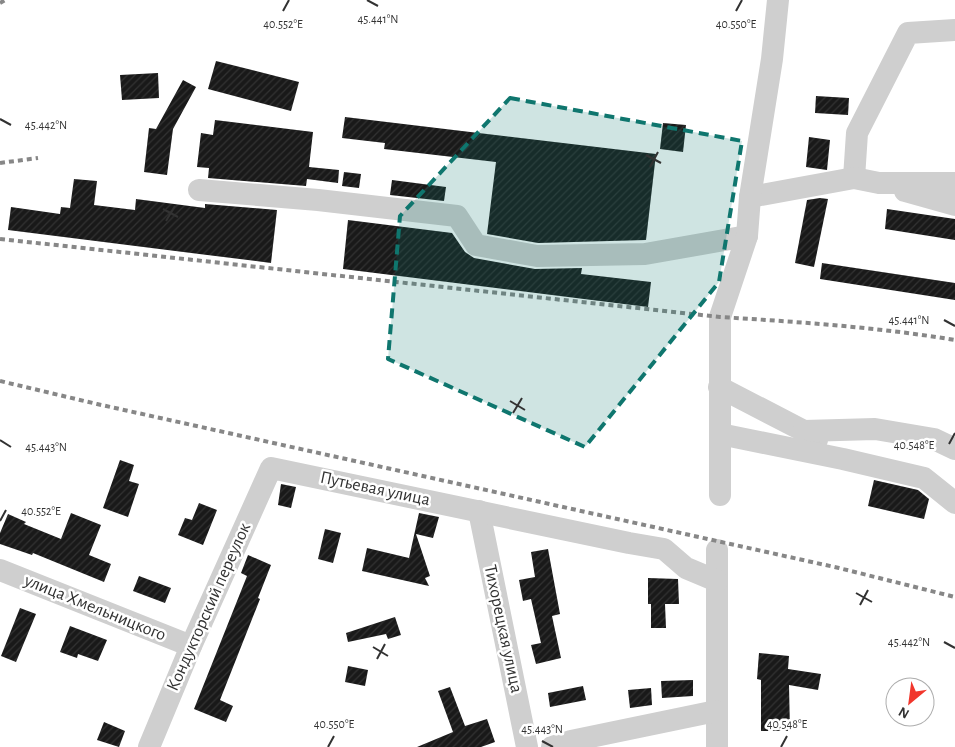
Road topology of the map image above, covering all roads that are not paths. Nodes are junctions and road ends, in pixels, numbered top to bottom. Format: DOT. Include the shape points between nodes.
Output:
graph roads {
  1 [pos="778,0"];
  2 [pos="955,30"];
  3 [pos="854,178"];
  4 [pos="879,183"];
  5 [pos="955,183"];
  6 [pos="200,190"];
  7 [pos="750,197"];
  8 [pos="955,205"];
  9 [pos="747,236"];
  10 [pos="719,387"];
  11 [pos="804,431"];
  12 [pos="720,434"];
  13 [pos="955,449"];
  14 [pos="843,459"];
  15 [pos="271,468"];
  16 [pos="720,495"];
  17 [pos="955,503"];
  18 [pos="479,511"];
  19 [pos="717,550"];
  20 [pos="0,570"];
  21 [pos="718,581"];
  22 [pos="191,646"];
  23 [pos="716,711"];
  24 [pos="149,747"];
  25 [pos="528,747"];
  26 [pos="552,747"];
  27 [pos="717,747"];
  1 -- 7 [label="street"];
  2 -- 3 [label="street" via="908,33 857,133"];
  3 -- 4 [label="street"];
  3 -- 7 [label="street"];
  4 -- 5 [label="street"];
  4 -- 8 [label="street"];
  6 -- 9 [label="street" via="457,216 476,245 537,256 645,254"];
  7 -- 9 [label="street"];
  9 -- 10 [label="street" via="720,317"];
  10 -- 11 [label="street"];
  10 -- 12 [label="street"];
  11 -- 13 [label="street" via="875,429 934,439"];
  11 -- 14 [label="street"];
  12 -- 14 [label="street"];
  12 -- 16 [label="street"];
  14 -- 17 [label="street" via="924,478"];
  15 -- 18 [label="street, Путьевая улица"];
  15 -- 22 [label="street, Кондукторский переулок"];
  18 -- 21 [label="street, Путьевая улица" via="664,548 686,568"];
  18 -- 25 [label="street, Тихорецкая улица"];
  19 -- 21 [label="street"];
  20 -- 22 [label="street, улица Хмельницкого"];
  21 -- 23 [label="street"];
  22 -- 24 [label="street, Кондукторский переулок"];
  23 -- 26 [label="street"];
  23 -- 27 [label="street"];
}
